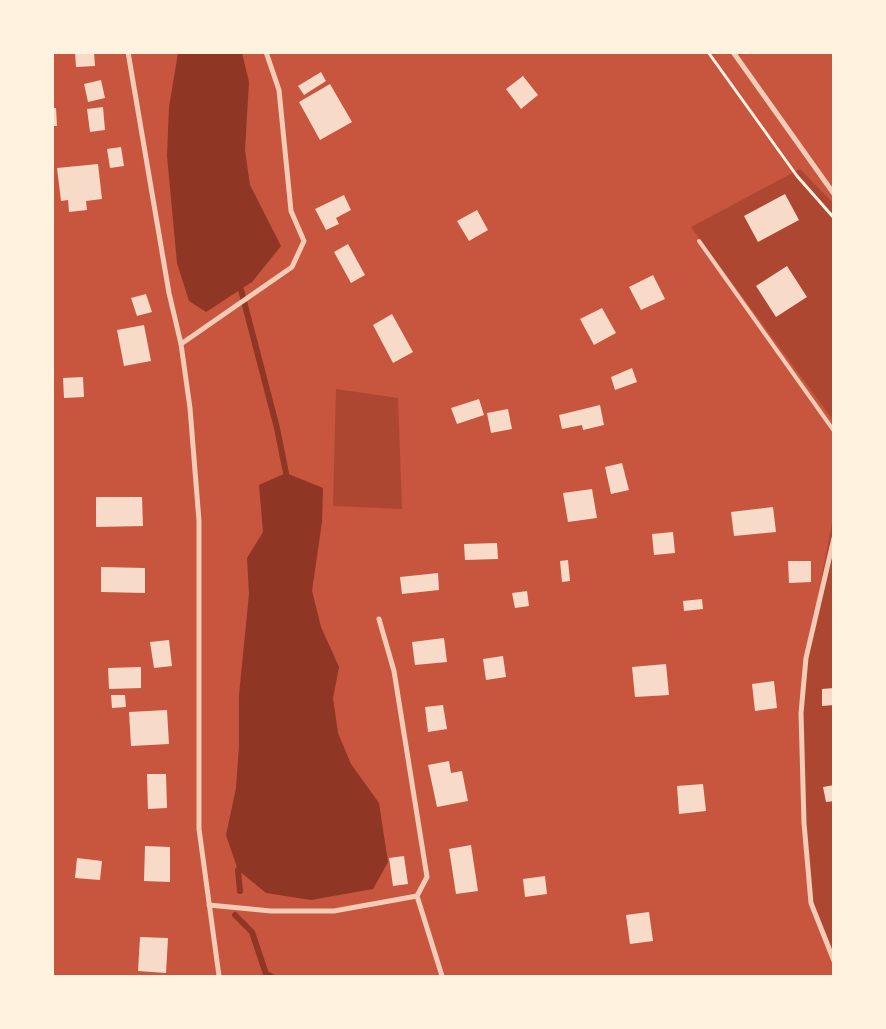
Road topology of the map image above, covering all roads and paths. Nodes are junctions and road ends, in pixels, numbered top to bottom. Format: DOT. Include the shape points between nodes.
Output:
graph roads {
  1 [pos="128,52"];
  2 [pos="266,52"];
  3 [pos="708,52"];
  4 [pos="733,52"];
  5 [pos="834,194"];
  6 [pos="834,218"];
  7 [pos="699,241"];
  8 [pos="181,344"];
  9 [pos="834,431"];
  10 [pos="834,538"];
  11 [pos="379,619"];
  12 [pos="417,896"];
  13 [pos="209,905"];
  14 [pos="834,961"];
  15 [pos="220,976"];
  16 [pos="442,976"];
  1 -- 8 [label="street" via="169,293"];
  2 -- 8 [label="street" via="279,90 291,211 304,241 292,267"];
  3 -- 6 [label="path" via="797,176"];
  4 -- 5 [label="street"];
  7 -- 9 [label="lane"];
  8 -- 13 [label="street" via="200,521 199,828"];
  10 -- 14 [label="street" via="806,658 802,713 804,823 812,903"];
  11 -- 12 [label="street" via="394,672 427,877"];
  12 -- 13 [label="street" via="334,911 271,911"];
  12 -- 16 [label="street"];
  13 -- 15 [label="street"];
}
